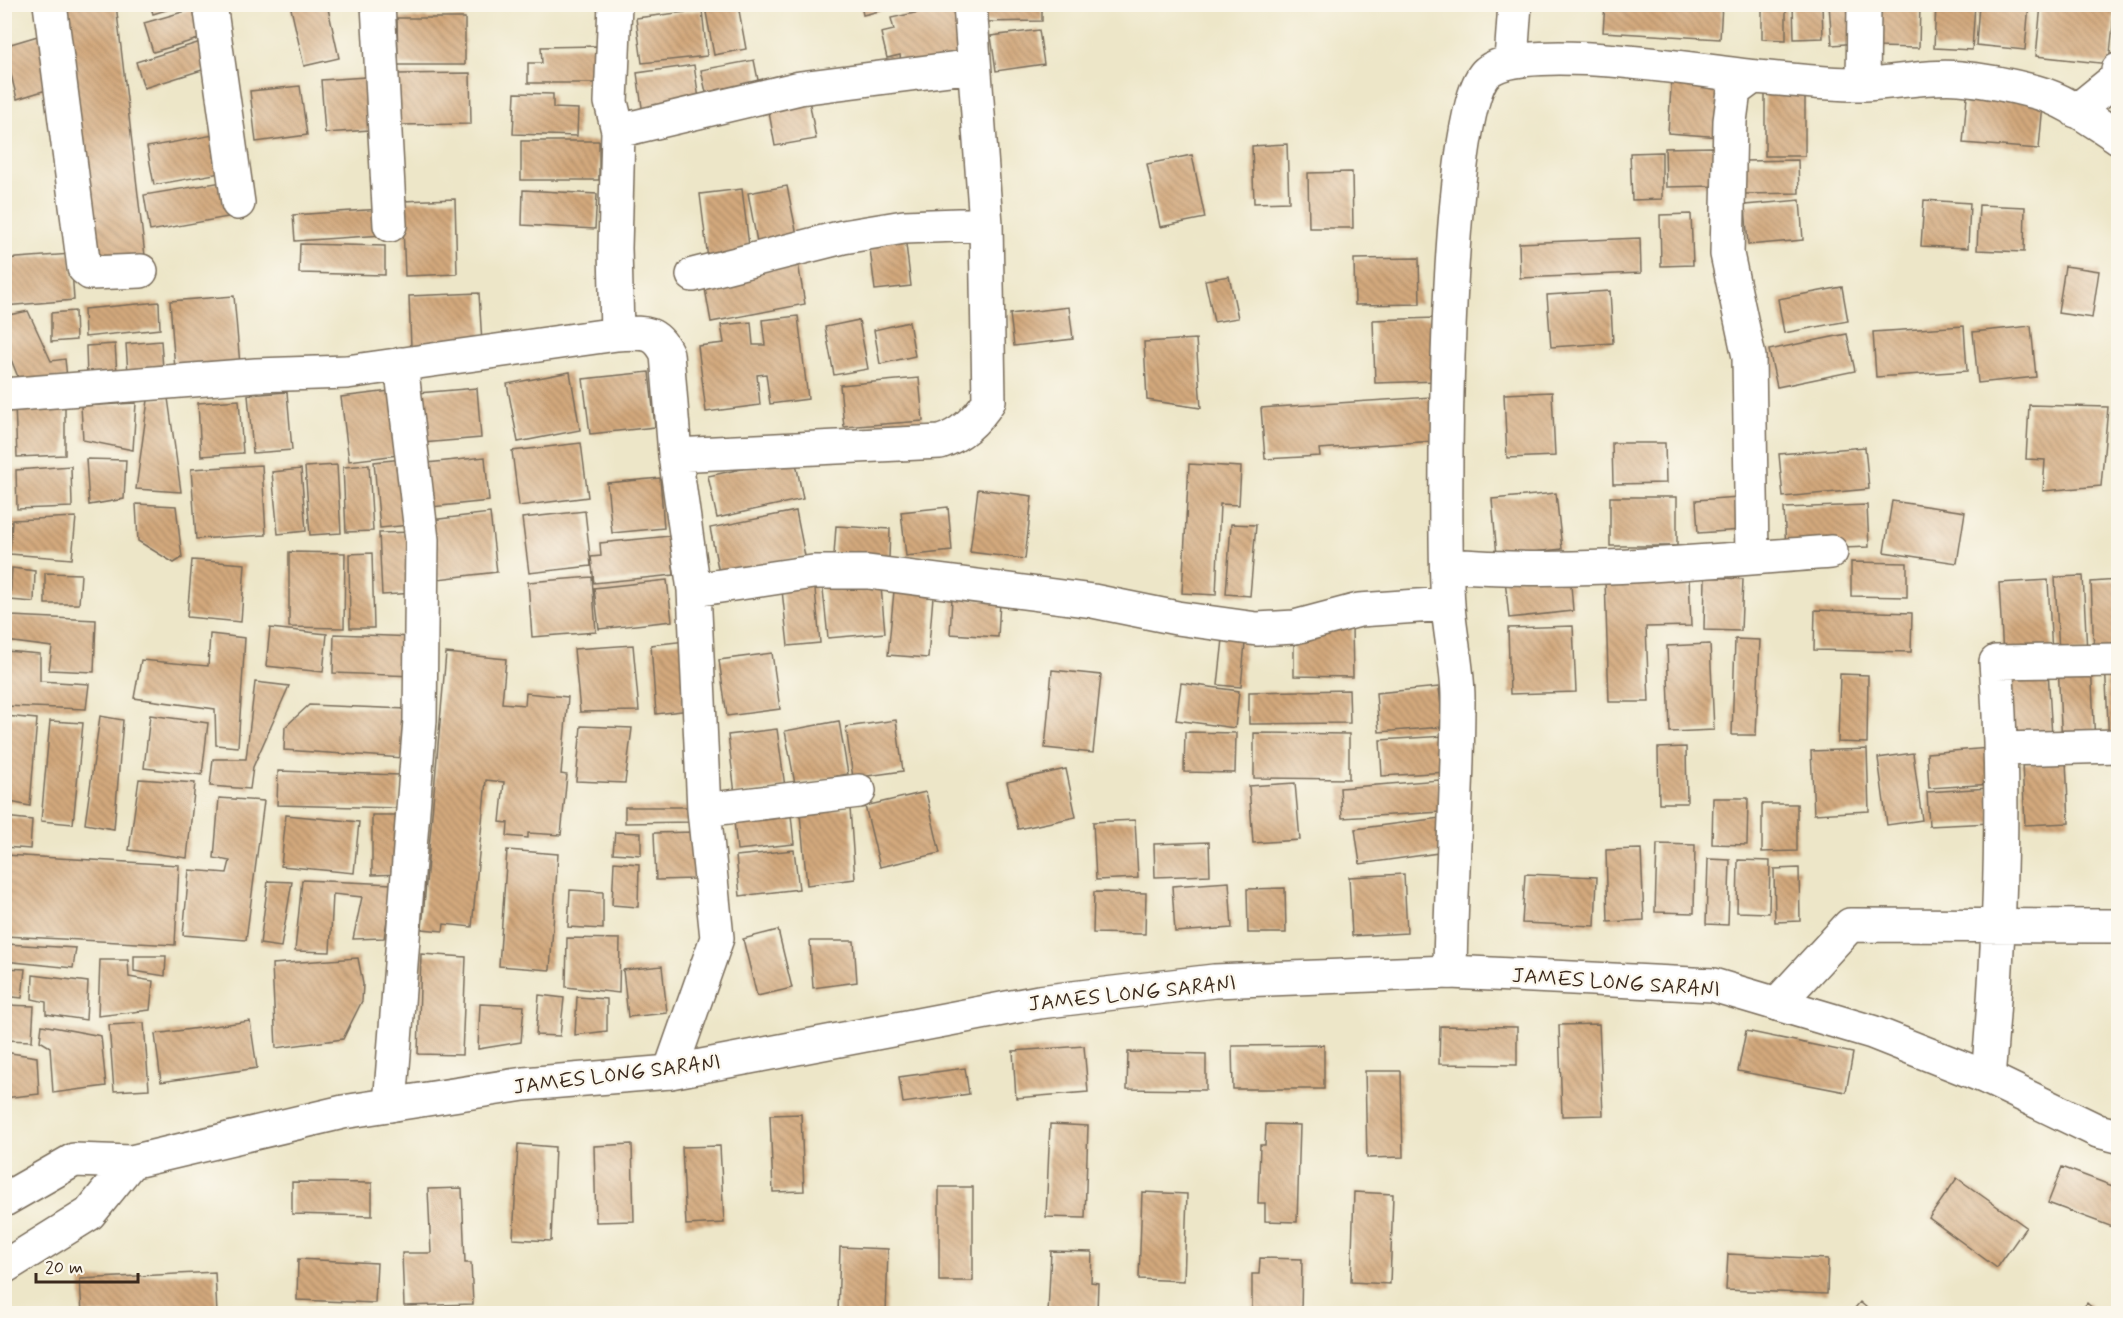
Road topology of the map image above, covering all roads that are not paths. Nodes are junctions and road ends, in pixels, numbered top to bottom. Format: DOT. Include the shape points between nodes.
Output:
graph roads {
  1 [pos="50,4"];
  2 [pos="210,4"];
  3 [pos="378,4"];
  4 [pos="615,4"];
  5 [pos="970,4"];
  6 [pos="1515,4"];
  7 [pos="1864,4"];
  8 [pos="1511,60"];
  9 [pos="974,66"];
  10 [pos="2118,70"];
  11 [pos="1753,76"];
  12 [pos="1863,84"];
  13 [pos="2076,111"];
  14 [pos="618,131"];
  15 [pos="2118,137"];
  16 [pos="238,203"];
  17 [pos="986,224"];
  18 [pos="390,225"];
  19 [pos="141,271"];
  20 [pos="693,275"];
  21 [pos="618,334"];
  22 [pos="401,364"];
  23 [pos="4,395"];
  24 [pos="675,455"];
  25 [pos="1831,552"];
  26 [pos="1752,558"];
  27 [pos="1447,565"];
  28 [pos="694,590"];
  29 [pos="1448,604"];
  30 [pos="2118,660"];
  31 [pos="2118,746"];
  32 [pos="2002,749"];
  33 [pos="859,791"];
  34 [pos="704,810"];
  35 [pos="1998,924"];
  36 [pos="2118,926"];
  37 [pos="1450,972"];
  38 [pos="1777,1004"];
  39 [pos="670,1072"];
  40 [pos="1988,1078"];
  41 [pos="390,1105"];
  42 [pos="2118,1136"];
  43 [pos="131,1162"];
  44 [pos="4,1200"];
  45 [pos="4,1267"];
  1 -- 19 [label="street" via="84,268 90,273"];
  2 -- 16 [label="street"];
  3 -- 18 [label="street"];
  4 -- 14 [label="street" via="611,102"];
  5 -- 9 [label="street"];
  6 -- 8 [label="street"];
  7 -- 12 [label="street"];
  8 -- 11 [label="street" via="1612,59"];
  8 -- 27 [label="street" via="1486,72 1473,95 1465,133 1449,279"];
  9 -- 14 [label="street" via="800,88"];
  9 -- 17 [label="street"];
  10 -- 13 [label="street" via="2118,77"];
  11 -- 12 [label="street"];
  11 -- 26 [label="street" via="1734,91 1727,254 1749,357"];
  12 -- 13 [label="street" via="1958,77 2039,93"];
  13 -- 15 [label="street"];
  14 -- 21 [label="street"];
  17 -- 20 [label="street" via="904,227 863,234"];
  17 -- 24 [label="street" via="989,401 979,416 952,438 940,442"];
  21 -- 22 [label="street"];
  21 -- 24 [label="street" via="648,333 661,341 667,354"];
  22 -- 23 [label="street" via="346,372 256,375"];
  22 -- 41 [label="street" via="422,540 420,720"];
  24 -- 28 [label="street"];
  25 -- 26 [label="street"];
  26 -- 27 [label="street" via="1593,567"];
  27 -- 29 [label="street"];
  28 -- 29 [label="street" via="813,572 868,572 1093,600 1177,618 1257,629 1295,627 1359,610"];
  28 -- 34 [label="street"];
  29 -- 37 [label="street" via="1458,691"];
  30 -- 32 [label="street" via="1996,662"];
  31 -- 32 [label="street"];
  32 -- 35 [label="street"];
  33 -- 34 [label="street"];
  34 -- 39 [label="street" via="717,938"];
  35 -- 36 [label="street"];
  35 -- 38 [label="street" via="1850,925"];
  35 -- 40 [label="street"];
  37 -- 38 [label="street, JAMES LONG SARANI" via="1713,985"];
  37 -- 39 [label="street, JAMES LONG SARANI" via="1214,981 1039,1002"];
  38 -- 40 [label="street, JAMES LONG SARANI" via="1872,1032"];
  39 -- 41 [label="street, JAMES LONG SARANI" via="524,1084"];
  40 -- 42 [label="street, JAMES LONG SARANI" via="2098,1131"];
  41 -- 43 [label="street, JAMES LONG SARANI" via="343,1112"];
  43 -- 44 [label="street, JAMES LONG SARANI" via="74,1160"];
  43 -- 45 [label="street" via="88,1214"];
}
